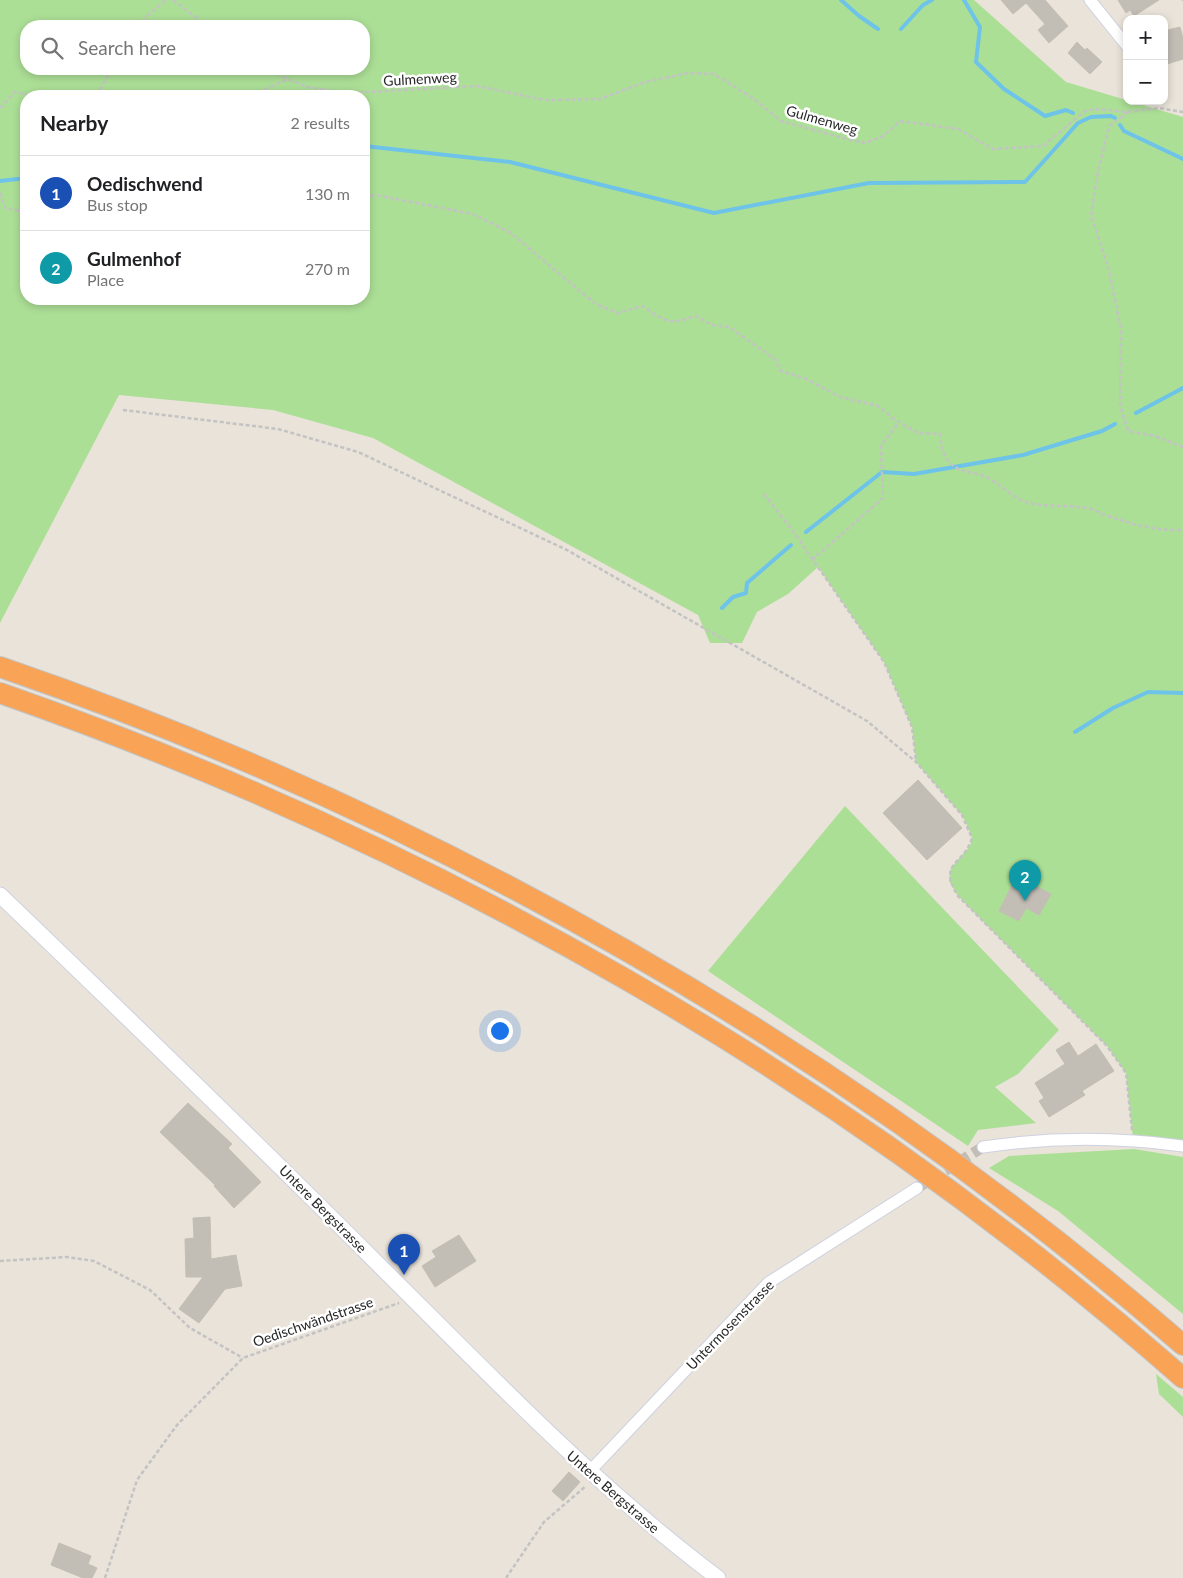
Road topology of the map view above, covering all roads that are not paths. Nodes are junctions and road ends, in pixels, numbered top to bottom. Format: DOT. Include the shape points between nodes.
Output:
graph roads {
  1 [pos="1090,0"];
  2 [pos="1123,41"];
  3 [pos="0,667"];
  4 [pos="0,693"];
  5 [pos="0,895"];
  6 [pos="1183,1146"];
  7 [pos="983,1147"];
  8 [pos="917,1188"];
  9 [pos="1183,1345"];
  10 [pos="1183,1378"];
  11 [pos="592,1474"];
  12 [pos="718,1578"];
  1 -- 2 [label="street"];
  3 -- 9 [label="highway" via="144,720 278,776 430,847 590,932 747,1025 913,1135 1053,1239"];
  4 -- 10 [label="highway" via="147,747 313,818 450,884 631,982 776,1071 908,1161 1043,1262"];
  5 -- 11 [label="main road, Untere Bergstrasse"];
  6 -- 7 [label="street" via="1133,1139 1025,1141"];
  8 -- 11 [label="street, Untermosenstrasse" via="768,1283"];
  11 -- 12 [label="main road, Untere Bergstrasse" via="675,1546"];
}
